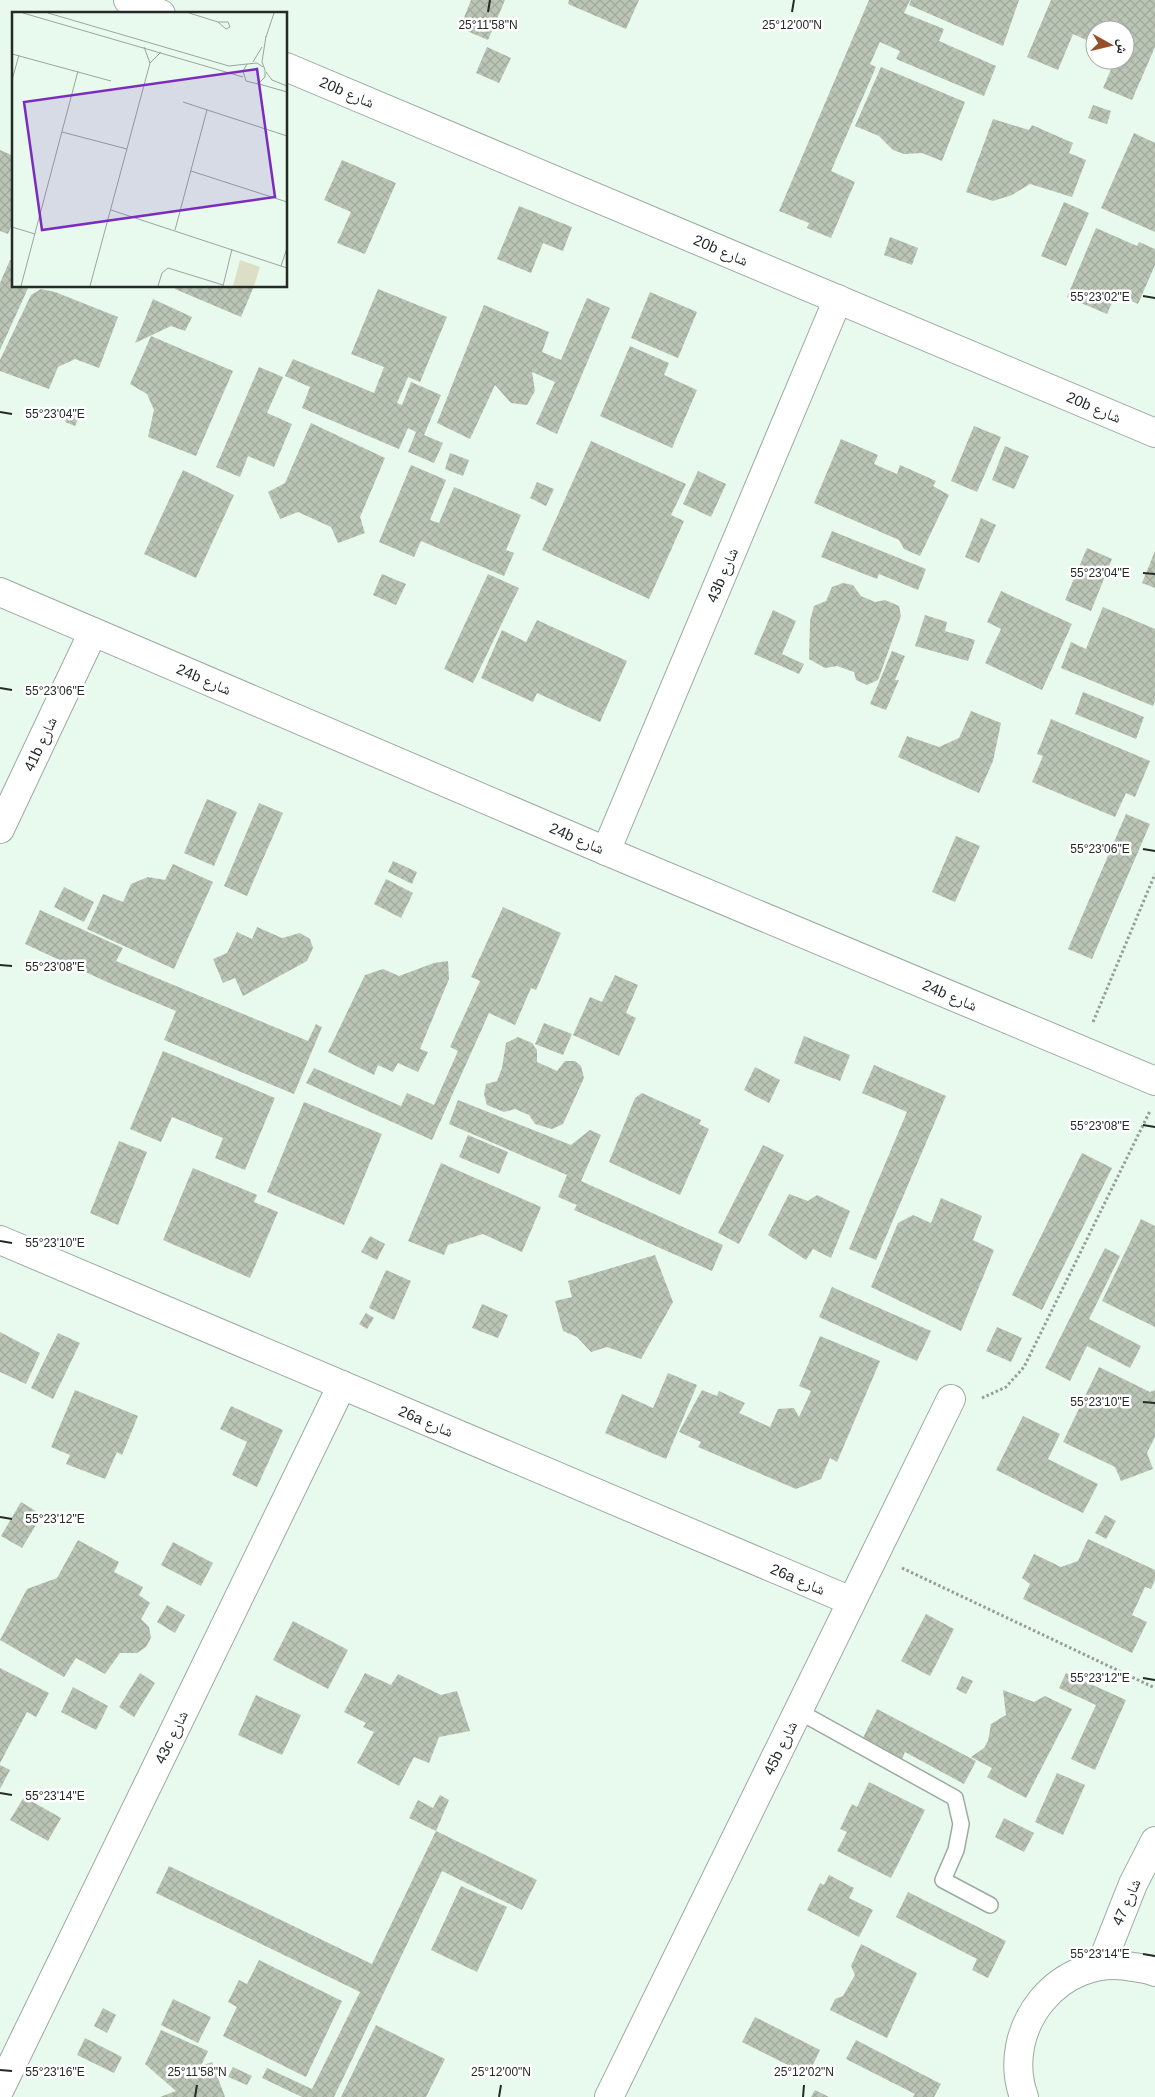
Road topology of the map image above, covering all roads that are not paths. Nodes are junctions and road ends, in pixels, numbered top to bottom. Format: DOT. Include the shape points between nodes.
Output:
graph roads {
  1 [pos="128,0"];
  2 [pos="156,12"];
  3 [pos="288,68"];
  4 [pos="838,300"];
  5 [pos="1155,433"];
  6 [pos="0,592"];
  7 [pos="93,632"];
  8 [pos="0,829"];
  9 [pos="606,851"];
  10 [pos="1155,1081"];
  11 [pos="0,1240"];
  12 [pos="342,1385"];
  13 [pos="948,1406"];
  14 [pos="851,1601"];
  15 [pos="798,1711"];
  16 [pos="1155,1841"];
  17 [pos="990,1905"];
  18 [pos="1101,1965"];
  19 [pos="1155,1972"];
  20 [pos="0,2089"];
  21 [pos="1019,2092"];
  22 [pos="609,2097"];
  1 -- 2 [label="street"];
  3 -- 4 [label="street, 20b شارع"];
  4 -- 5 [label="street, 20b شارع"];
  4 -- 9 [label="street, 43b شارع"];
  6 -- 7 [label="street, 24b شارع"];
  7 -- 8 [label="street, 41b شارع"];
  7 -- 9 [label="street, 24b شارع"];
  9 -- 10 [label="street, 24b شارع"];
  11 -- 12 [label="street, 26a شارع"];
  12 -- 14 [label="street, 26a شارع"];
  12 -- 20 [label="street, 43c شارع"];
  13 -- 14 [label="street, 45b شارع"];
  14 -- 15 [label="street, 45b شارع"];
  15 -- 17 [label="lane" via="955,1798 961,1824 956,1850 943,1880"];
  15 -- 22 [label="street, 45b شارع"];
  16 -- 18 [label="street, شارع 47" via="1130,1892"];
  18 -- 19 [label="street" via="1120,1964"];
  18 -- 21 [label="street" via="1062,1981 1040,2000 1026,2025 1018,2052"];
}
